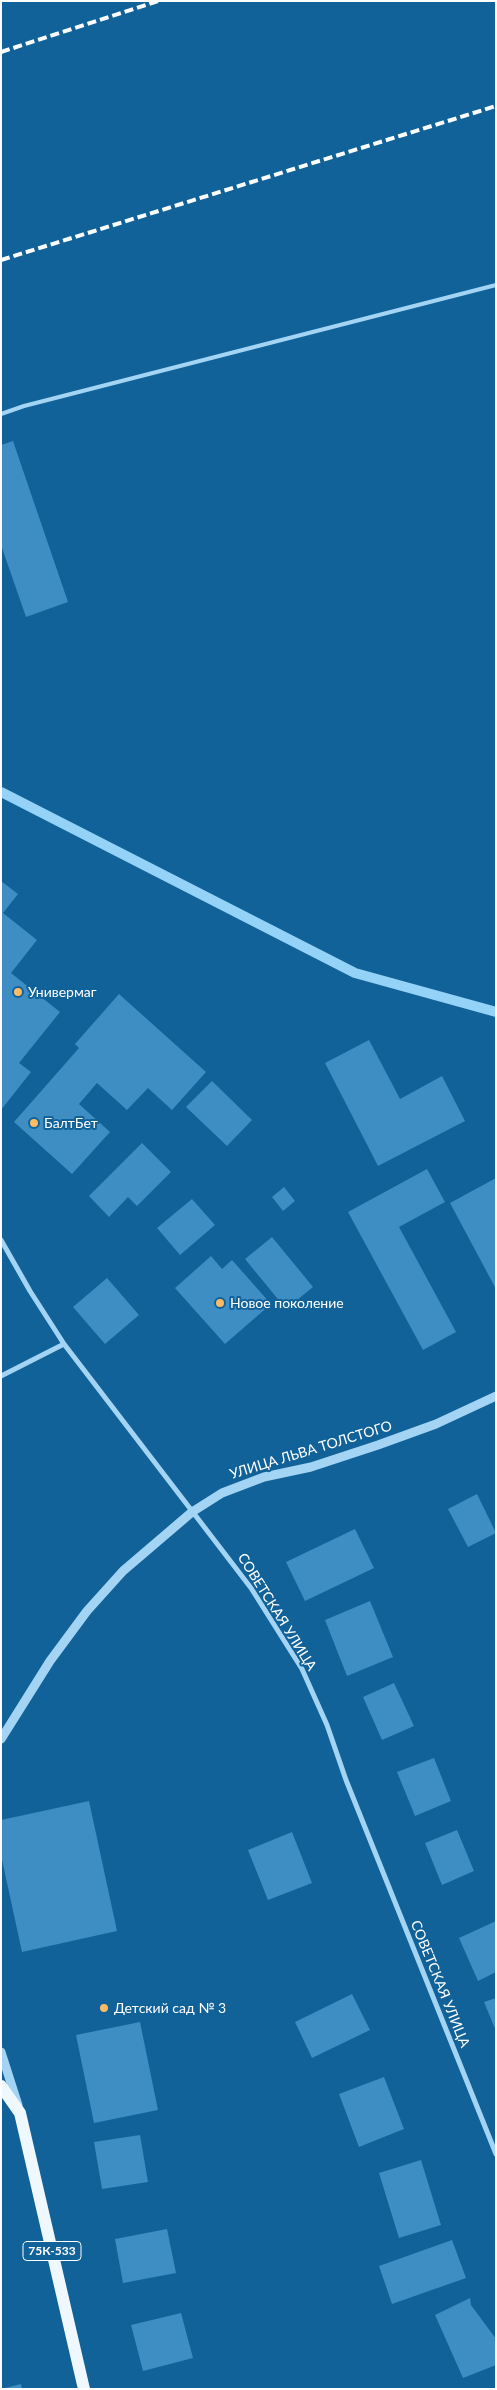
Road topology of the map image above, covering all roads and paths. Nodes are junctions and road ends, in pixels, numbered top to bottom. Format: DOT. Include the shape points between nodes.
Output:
graph roads {
  1 [pos="496,285"];
  2 [pos="1,414"];
  3 [pos="1,1240"];
  4 [pos="64,1344"];
  5 [pos="1,1376"];
  6 [pos="496,1396"];
  7 [pos="192,1512"];
  8 [pos="1,1740"];
  9 [pos="1,2052"];
  10 [pos="1,2086"];
  11 [pos="20,2113"];
  12 [pos="496,2154"];
  13 [pos="84,2389"];
  1 -- 2 [label="lane"];
  3 -- 4 [label="street, СОВЕТСКАЯ УЛИЦА"];
  4 -- 5 [label="street"];
  4 -- 7 [label="street, СОВЕТСКАЯ УЛИЦА"];
  6 -- 7 [label="street, УЛИЦА ЛЬВА ТОЛСТОГО" via="436,1424 378,1445 311,1467 264,1477 222,1493"];
  7 -- 8 [label="street, УЛИЦА ЛЬВА ТОЛСТОГО" via="123,1571 87,1611 50,1661"];
  7 -- 12 [label="street, СОВЕТСКАЯ УЛИЦА" via="251,1588 302,1670 327,1725"];
  9 -- 11 [label="street"];
  10 -- 11 [label="main road"];
  11 -- 13 [label="main road, 75К-533"];
}
